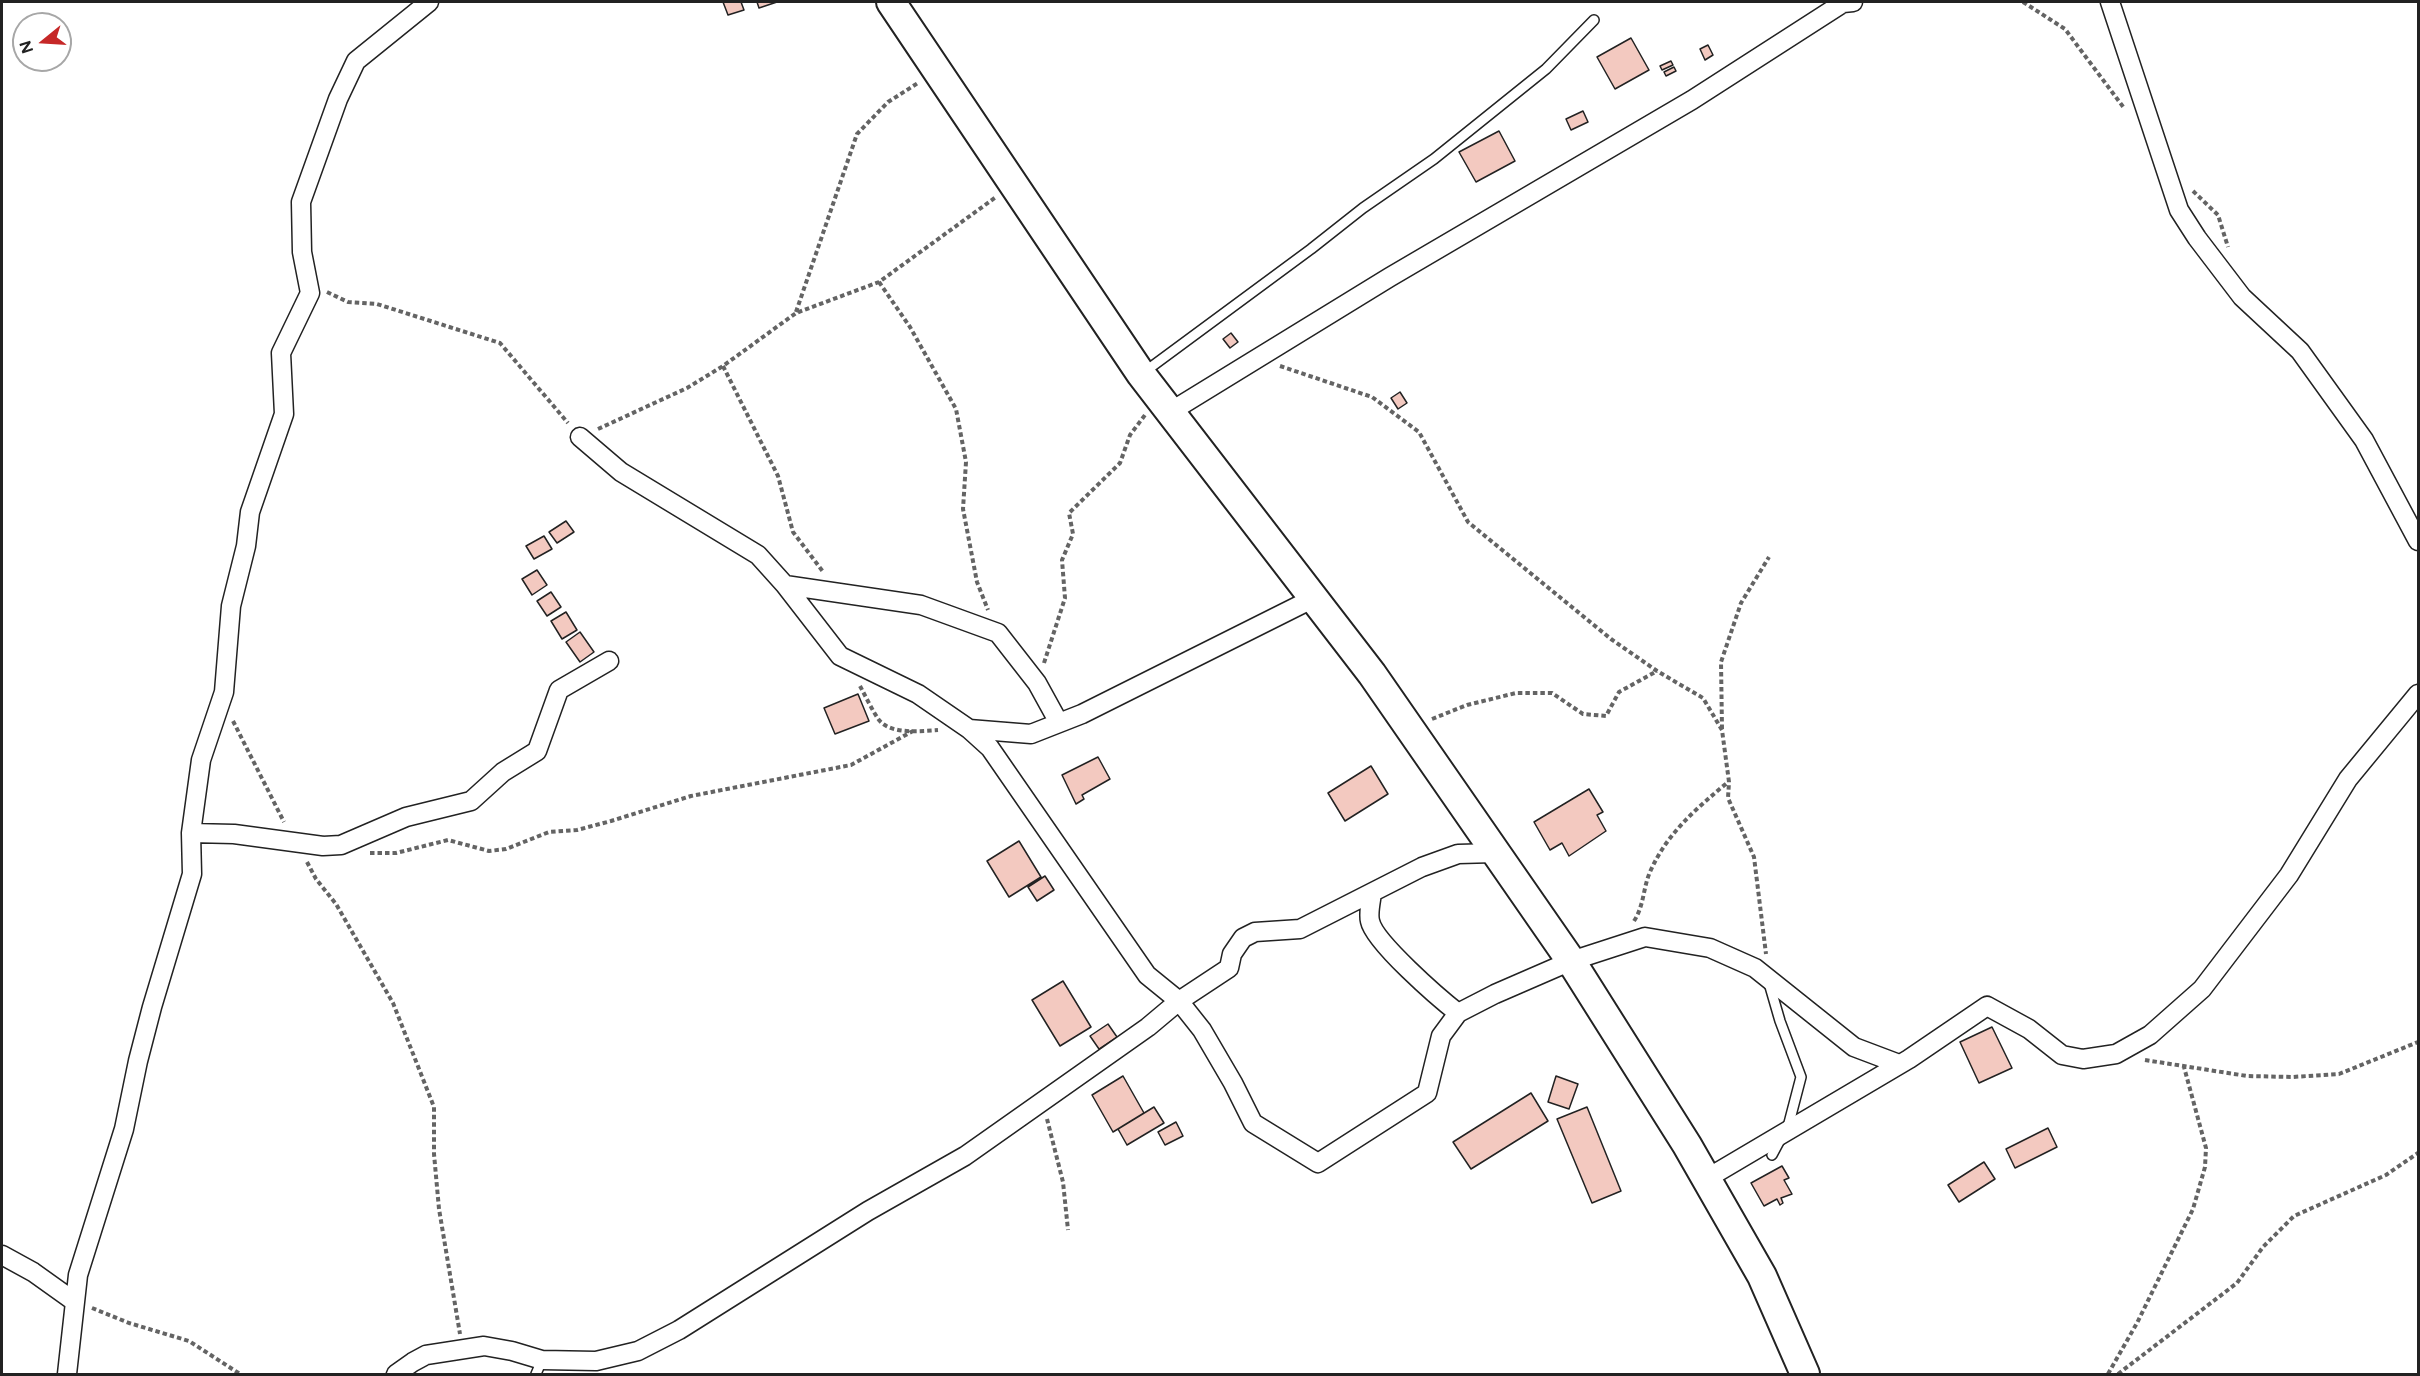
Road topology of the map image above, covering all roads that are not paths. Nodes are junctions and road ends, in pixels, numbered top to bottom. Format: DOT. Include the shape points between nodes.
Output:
graph roads {
  1 [pos="429,2"];
  2 [pos="891,2"];
  3 [pos="1852,2"];
  4 [pos="2109,2"];
  5 [pos="1594,20"];
  6 [pos="1141,374"];
  7 [pos="1165,404"];
  8 [pos="580,437"];
  9 [pos="2418,541"];
  10 [pos="785,585"];
  11 [pos="1314,598"];
  12 [pos="609,661"];
  13 [pos="2418,694"];
  14 [pos="1059,723"];
  15 [pos="969,729"];
  16 [pos="191,833"];
  17 [pos="1495,853"];
  18 [pos="1372,893"];
  19 [pos="1570,961"];
  20 [pos="1769,981"];
  21 [pos="1179,1001"];
  22 [pos="1458,1013"];
  23 [pos="1899,1064"];
  24 [pos="1783,1133"];
  25 [pos="1772,1155"];
  26 [pos="1706,1179"];
  27 [pos="2,1255"];
  28 [pos="75,1302"];
  29 [pos="539,1367"];
  30 [pos="67,1374"];
  31 [pos="396,1374"];
  32 [pos="1805,1374"];
  1 -- 16 [label="street" via="356,61 301,202 302,252 310,293 281,354 284,414 250,512 231,606 221,700 201,760"];
  2 -- 6 [label="main road"];
  3 -- 7 [label="street" via="1843,3 1692,100 1256,359"];
  4 -- 9 [label="street" via="2179,210 2242,297 2300,351 2364,441"];
  5 -- 6 [label="lane" via="1546,69 1434,159"];
  6 -- 7 [label="main road"];
  7 -- 11 [label="main road"];
  8 -- 10 [label="street" via="621,472 758,555"];
  10 -- 14 [label="street" via="921,605 998,633 1037,683"];
  10 -- 15 [label="street" via="840,656 918,694"];
  11 -- 14 [label="street"];
  11 -- 17 [label="main road" via="1372,674"];
  12 -- 16 [label="street" via="559,690 537,752 503,772 471,801 406,818 341,845"];
  13 -- 23 [label="street" via="2348,778 2289,875 2202,989 2150,1035 2116,1054 2084,1059 2062,1055 2029,1029 1988,1006"];
  14 -- 15 [label="street" via="1031,734"];
  15 -- 21 [label="street" via="990,748 1147,975"];
  16 -- 28 [label="street" via="192,874 152,1007 124,1129 78,1275"];
  17 -- 18 [label="street" via="1458,854 1422,867"];
  17 -- 19 [label="main road"];
  18 -- 21 [label="street" via="1300,929 1255,932 1243,938 1228,968"];
  18 -- 22 [label="street" via="1370,921 1378,936 1437,997"];
  19 -- 20 [label="street" via="1645,937 1710,948 1755,968"];
  19 -- 22 [label="street"];
  19 -- 26 [label="main road"];
  20 -- 23 [label="street" via="1854,1047"];
  20 -- 24 [label="lane" via="1801,1077"];
  21 -- 22 [label="street" via="1202,1030 1253,1124 1318,1163 1427,1092 1441,1036"];
  21 -- 29 [label="street" via="965,1156 868,1211 679,1330 638,1351 596,1361"];
  23 -- 24 [label="street"];
  24 -- 25 [label="lane"];
  24 -- 26 [label="street"];
  26 -- 32 [label="main road" via="1762,1276"];
  27 -- 28 [label="street"];
  28 -- 30 [label="street"];
  29 -- 31 [label="street" via="512,1351 484,1346 426,1355"];
}
